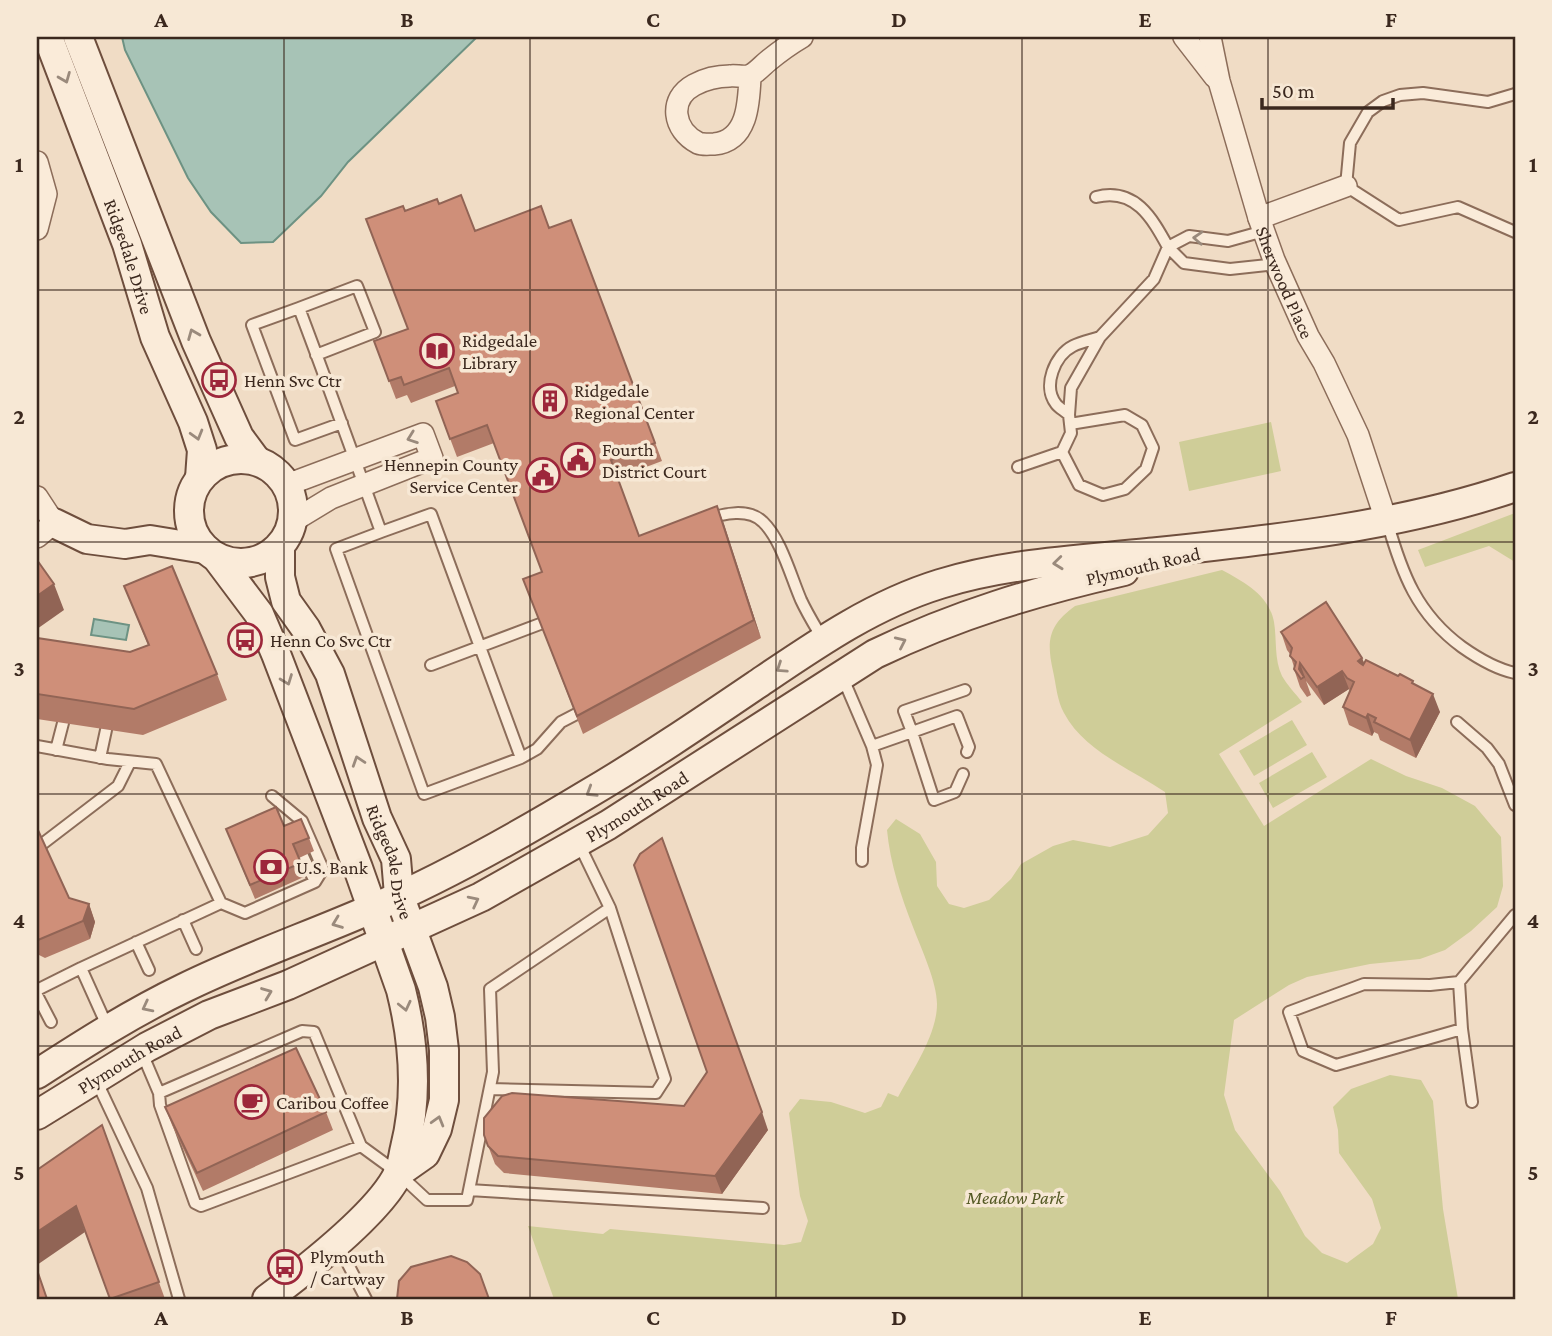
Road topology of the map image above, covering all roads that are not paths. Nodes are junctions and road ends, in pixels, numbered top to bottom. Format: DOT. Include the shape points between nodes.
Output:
graph roads {
  1 [pos="48,37"];
  2 [pos="78,37"];
  3 [pos="803,37"];
  4 [pos="1184,37"];
  5 [pos="1210,37"];
  6 [pos="750,76"];
  7 [pos="1219,81"];
  8 [pos="1515,94"];
  9 [pos="37,162"];
  10 [pos="1346,186"];
  11 [pos="1096,197"];
  12 [pos="1262,224"];
  13 [pos="37,229"];
  14 [pos="1515,232"];
  15 [pos="1168,247"];
  16 [pos="1276,264"];
  17 [pos="299,308"];
  18 [pos="1100,337"];
  19 [pos="316,355"];
  20 [pos="1069,419"];
  21 [pos="342,423"];
  22 [pos="1062,452"];
  23 [pos="355,459"];
  24 [pos="256,460"];
  25 [pos="1017,467"];
  26 [pos="200,478"];
  27 [pos="284,481"];
  28 [pos="364,484"];
  29 [pos="1515,487"];
  30 [pos="37,496"];
  31 [pos="189,505"];
  32 [pos="1386,520"];
  33 [pos="293,521"];
  34 [pos="694,525"];
  35 [pos="45,530"];
  36 [pos="382,532"];
  37 [pos="150,540"];
  38 [pos="1248,542"];
  39 [pos="280,547"];
  40 [pos="211,554"];
  41 [pos="540,624"];
  42 [pos="823,641"];
  43 [pos="480,647"];
  44 [pos="431,665"];
  45 [pos="1515,673"];
  46 [pos="842,676"];
  47 [pos="965,690"];
  48 [pos="599,702"];
  49 [pos="1457,722"];
  50 [pos="63,723"];
  51 [pos="106,730"];
  52 [pos="912,732"];
  53 [pos="37,746"];
  54 [pos="872,746"];
  55 [pos="56,750"];
  56 [pos="967,752"];
  57 [pos="100,758"];
  58 [pos="521,758"];
  59 [pos="130,762"];
  60 [pos="963,774"];
  61 [pos="272,796"];
  62 [pos="1515,805"];
  63 [pos="292,812"];
  64 [pos="296,837"];
  65 [pos="578,842"];
  66 [pos="40,847"];
  67 [pos="303,856"];
  68 [pos="862,860"];
  69 [pos="315,882"];
  70 [pos="400,895"];
  71 [pos="221,903"];
  72 [pos="610,908"];
  73 [pos="373,909"];
  74 [pos="1515,915"];
  75 [pos="183,920"];
  76 [pos="412,929"];
  77 [pos="136,942"];
  78 [pos="384,942"];
  79 [pos="196,949"];
  80 [pos="82,968"];
  81 [pos="149,970"];
  82 [pos="1459,982"];
  83 [pos="37,992"];
  84 [pos="51,1022"];
  85 [pos="108,1028"];
  86 [pos="1462,1029"];
  87 [pos="141,1051"];
  88 [pos="37,1057"];
  89 [pos="37,1074"];
  90 [pos="95,1078"];
  91 [pos="490,1089"];
  92 [pos="159,1093"];
  93 [pos="1472,1102"];
  94 [pos="37,1115"];
  95 [pos="118,1128"];
  96 [pos="108,1135"];
  97 [pos="361,1146"];
  98 [pos="398,1173"];
  99 [pos="469,1190"];
  100 [pos="763,1208"];
  101 [pos="336,1242"];
  102 [pos="175,1286"];
  103 [pos="162,1290"];
  104 [pos="179,1299"];
  105 [pos="267,1299"];
  106 [pos="366,1299"];
  1 -- 26 [label="main road, Ridgedale Drive, one-way" via="127,244 155,337 193,422 202,450"];
  24 -- 2 [label="main road, Ridgedale Drive, one-way" via="239,437 196,341"];
  3 -- 6 [label="street"];
  4 -- 7 [label="street"];
  5 -- 7 [label="street, Sherwood Place"];
  7 -- 12 [label="street, Sherwood Place"];
  8 -- 10 [label="lane" via="1488,102 1423,93 1383,101 1368,112 1350,144"];
  9 -- 13 [label="street" via="46,194"];
  10 -- 12 [label="street"];
  10 -- 14 [label="lane" via="1399,220 1458,207"];
  11 -- 15 [label="lane" via="1110,194 1134,201 1152,219"];
  12 -- 15 [label="lane, one-way" via="1228,241 1189,236"];
  12 -- 16 [label="street, Sherwood Place"];
  15 -- 16 [label="lane" via="1184,263 1230,269"];
  15 -- 18 [label="lane" via="1154,279"];
  16 -- 32 [label="street, Sherwood Place" via="1358,435"];
  17 -- 19 [label="lane"];
  17 -- 19 [label="lane" via="357,286 375,332"];
  17 -- 21 [label="lane" via="252,325 295,440"];
  18 -- 20 [label="lane" via="1071,388"];
  18 -- 20 [label="lane" via="1072,346 1060,355 1052,371 1055,403"];
  19 -- 21 [label="lane"];
  20 -- 22 [label="lane" via="1071,433"];
  20 -- 22 [label="lane" via="1125,415 1142,425 1153,448 1146,469 1125,489 1103,495 1079,485"];
  21 -- 23 [label="lane"];
  22 -- 25 [label="lane"];
  23 -- 27 [label="street" via="292,483"];
  23 -- 28 [label="lane"];
  28 -- 23 [label="street, one-way" via="432,458 423,434"];
  24 -- 26 [label="main road" via="225,461"];
  24 -- 27 [label="main road"];
  26 -- 31 [label="main road"];
  27 -- 33 [label="main road" via="292,500"];
  28 -- 33 [label="street"];
  28 -- 36 [label="lane"];
  29 -- 32 [label="main road, Plymouth Road"];
  30 -- 35 [label="street"];
  31 -- 37 [label="main road"];
  31 -- 40 [label="main road" via="190,524 198,542"];
  32 -- 38 [label="main road, Plymouth Road"];
  32 -- 45 [label="lane" via="1403,571 1429,618 1472,654"];
  33 -- 39 [label="main road"];
  34 -- 42 [label="lane" via="720,514 746,513 762,520 775,538"];
  35 -- 37 [label="main road" via="125,544"];
  36 -- 43 [label="lane" via="430,514"];
  36 -- 58 [label="lane" via="336,549 424,794"];
  37 -- 40 [label="main road"];
  38 -- 42 [label="main road, Plymouth Road, one-way" via="966,576 898,599"];
  46 -- 38 [label="main road, Plymouth Road, one-way" via="906,639 1043,589"];
  39 -- 40 [label="main road" via="255,562 236,564"];
  70 -- 39 [label="main road, Ridgedale Drive, one-way" via="396,859 377,817 330,674 286,601"];
  40 -- 73 [label="main road, Ridgedale Drive, one-way" via="264,624"];
  41 -- 43 [label="lane"];
  42 -- 46 [label="main road"];
  42 -- 70 [label="main road, Plymouth Road, one-way" via="587,795"];
  43 -- 44 [label="lane"];
  43 -- 58 [label="lane"];
  46 -- 54 [label="lane"];
  46 -- 65 [label="main road, Plymouth Road"];
  47 -- 52 [label="lane" via="904,711"];
  48 -- 58 [label="lane" via="561,722 537,749"];
  49 -- 62 [label="lane" via="1499,764"];
  50 -- 55 [label="lane"];
  51 -- 57 [label="lane"];
  52 -- 54 [label="lane"];
  52 -- 56 [label="lane" via="957,716"];
  52 -- 60 [label="lane" via="934,800 956,792"];
  53 -- 55 [label="lane"];
  54 -- 68 [label="lane" via="877,765"];
  55 -- 57 [label="lane"];
  57 -- 59 [label="lane"];
  59 -- 66 [label="lane" via="118,786"];
  59 -- 71 [label="lane" via="156,764"];
  61 -- 63 [label="lane"];
  63 -- 64 [label="lane"];
  63 -- 69 [label="lane" via="302,821 323,869"];
  65 -- 72 [label="lane"];
  76 -- 65 [label="main road, Plymouth Road, one-way" via="481,897"];
  67 -- 69 [label="lane"];
  69 -- 71 [label="lane" via="245,913"];
  70 -- 73 [label="main road, Plymouth Road"];
  70 -- 76 [label="main road, Ridgedale Drive"];
  71 -- 75 [label="lane"];
  72 -- 91 [label="lane" via="490,989"];
  72 -- 91 [label="lane" via="665,1079 656,1093"];
  73 -- 78 [label="main road, Ridgedale Drive"];
  73 -- 85 [label="main road, Plymouth Road, one-way" via="218,972"];
  74 -- 82 [label="lane"];
  75 -- 77 [label="lane"];
  75 -- 79 [label="lane"];
  76 -- 78 [label="main road, Plymouth Road"];
  98 -- 76 [label="main road, Ridgedale Drive, one-way" via="425,1154 444,1100 440,1017"];
  77 -- 80 [label="lane"];
  77 -- 81 [label="lane"];
  87 -- 78 [label="main road, Plymouth Road, one-way" via="209,1015"];
  78 -- 98 [label="main road, Ridgedale Drive, one-way" via="408,1015 413,1071 409,1132"];
  80 -- 83 [label="lane"];
  80 -- 85 [label="lane"];
  82 -- 86 [label="lane"];
  82 -- 86 [label="lane" via="1364,984 1289,1012 1303,1051 1336,1065"];
  83 -- 84 [label="lane"];
  85 -- 88 [label="main road" via="61,1042"];
  85 -- 89 [label="main road, Plymouth Road"];
  86 -- 93 [label="lane"];
  87 -- 90 [label="main road, Plymouth Road"];
  87 -- 92 [label="lane"];
  90 -- 94 [label="main road, Plymouth Road"];
  90 -- 95 [label="lane"];
  91 -- 99 [label="lane"];
  92 -- 97 [label="lane" via="302,1031 314,1032"];
  92 -- 97 [label="lane" via="195,1203 201,1206"];
  95 -- 96 [label="lane"];
  95 -- 102 [label="lane" via="147,1188"];
  97 -- 98 [label="lane"];
  98 -- 99 [label="lane" via="427,1200 467,1200"];
  98 -- 101 [label="main road, Ridgedale Drive" via="383,1197"];
  99 -- 100 [label="lane"];
  101 -- 105 [label="main road, Ridgedale Drive"];
  101 -- 106 [label="lane"];
  102 -- 103 [label="lane"];
  102 -- 104 [label="lane"];
}
